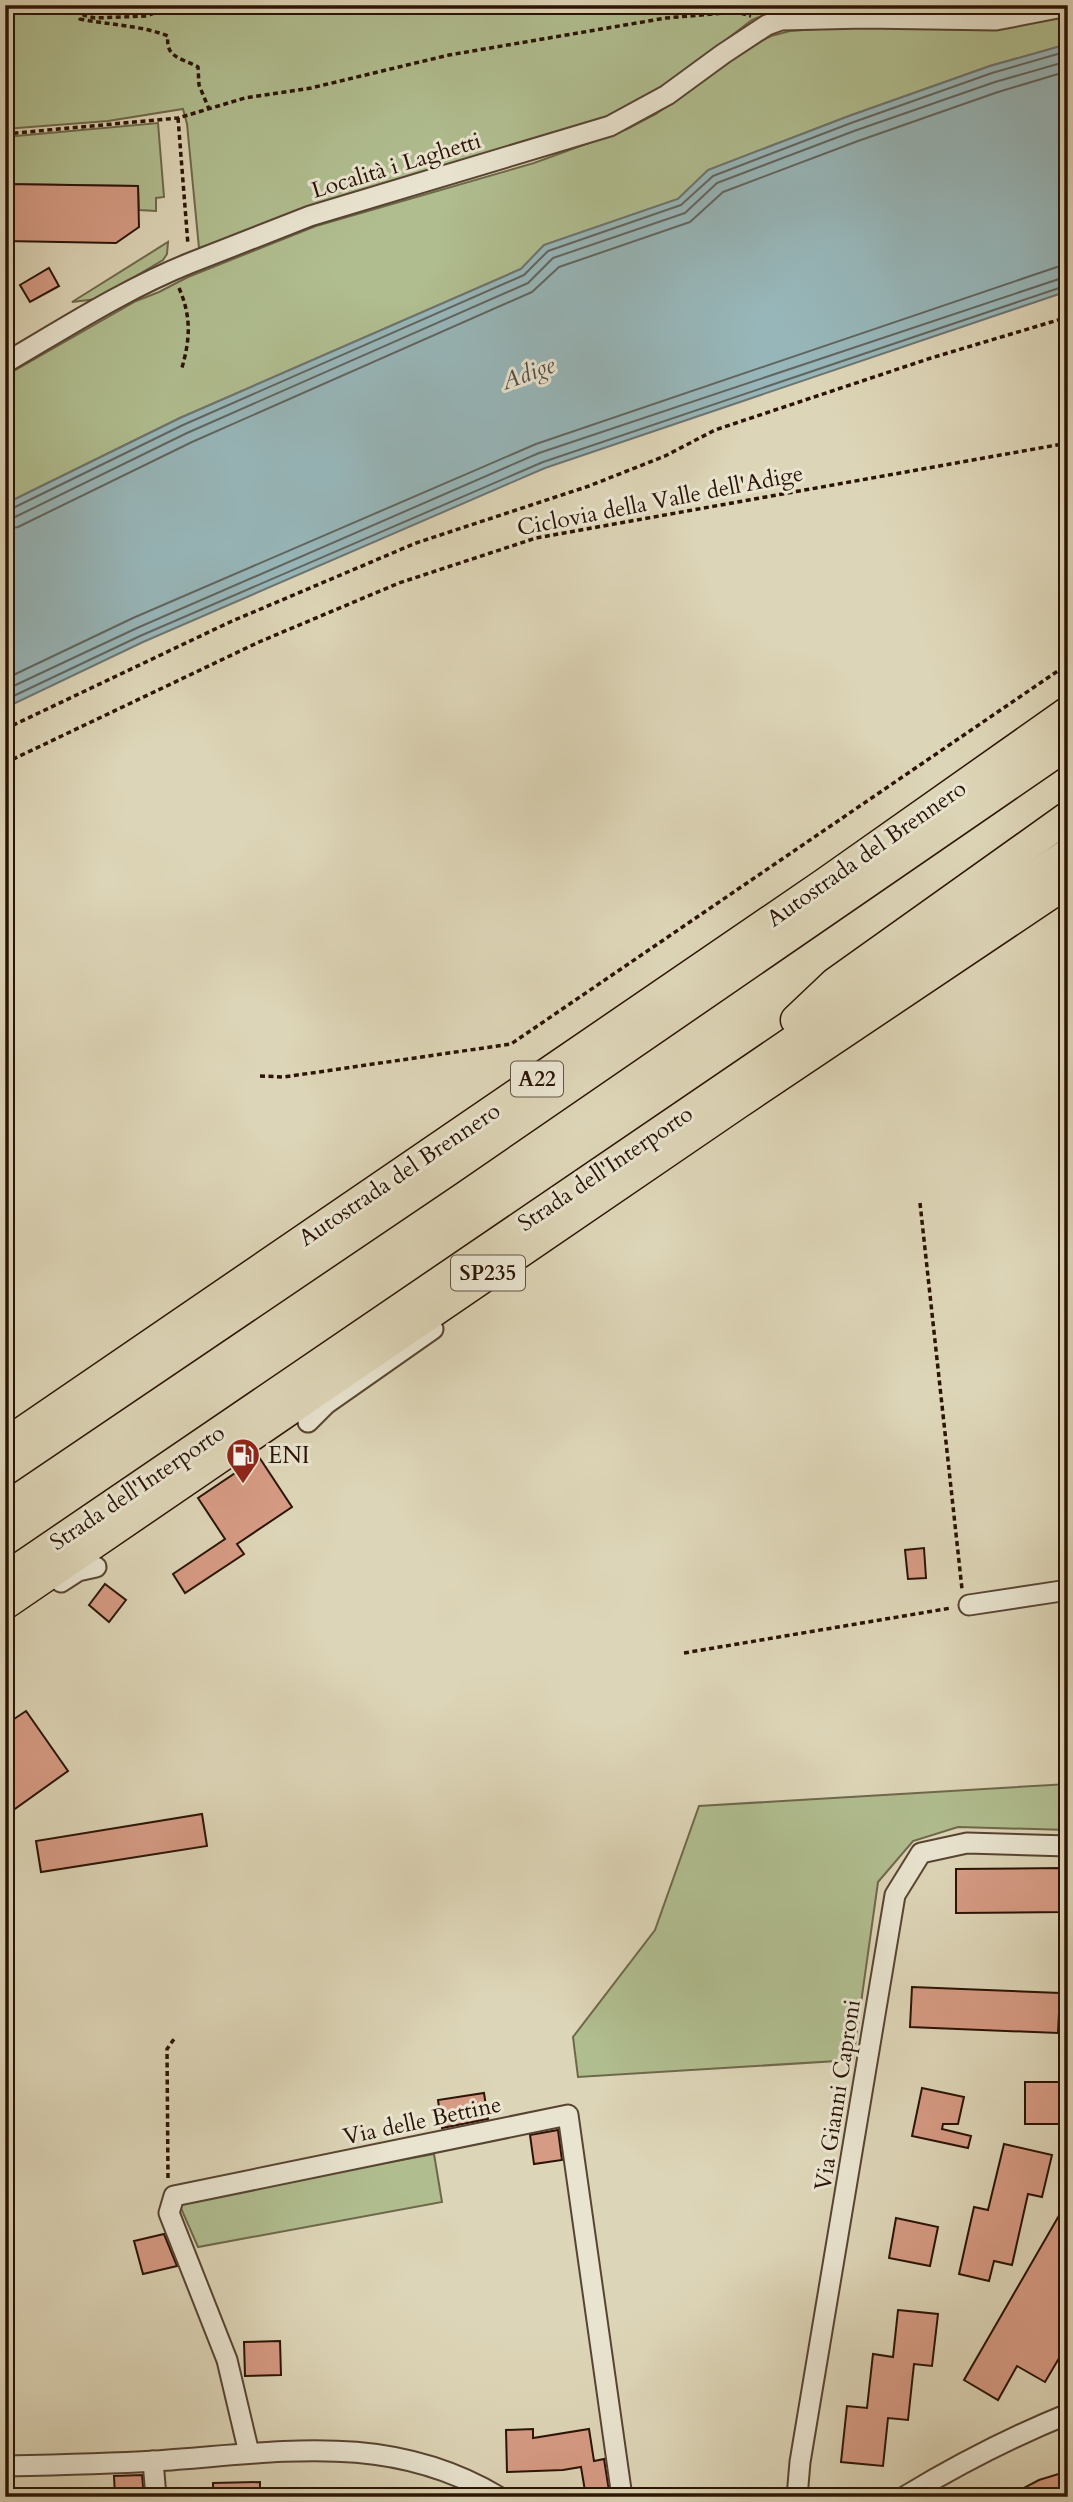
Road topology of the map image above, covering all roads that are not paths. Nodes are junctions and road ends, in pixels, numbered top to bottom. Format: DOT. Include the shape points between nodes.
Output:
graph roads {
  1 [pos="1068,6"];
  2 [pos="5,363"];
  3 [pos="1068,712"];
  4 [pos="1068,744"];
  5 [pos="1068,817"];
  6 [pos="1068,854"];
  7 [pos="1068,882"];
  8 [pos="1068,897"];
  9 [pos="975,946"];
  10 [pos="725,1086"];
  11 [pos="492,1270"];
  12 [pos="308,1422"];
  13 [pos="5,1444"];
  14 [pos="5,1470"];
  15 [pos="96,1567"];
  16 [pos="5,1578"];
  17 [pos="1068,1590"];
  18 [pos="5,1604"];
  19 [pos="970,1605"];
  20 [pos="5,1621"];
  21 [pos="1068,1846"];
  22 [pos="1068,2414"];
  23 [pos="249,2453"];
  24 [pos="153,2461"];
  25 [pos="5,2466"];
  26 [pos="156,2497"];
  27 [pos="499,2497"];
  28 [pos="622,2497"];
  29 [pos="797,2497"];
  30 [pos="904,2497"];
  1 -- 2 [label="street, Località i Laghetti" via="996,20 781,20 767,25 667,95 610,126 310,216 190,263"];
  3 -- 13 [label="highway, Autostrada del Brennero / A22"];
  4 -- 14 [label="highway, Autostrada del Brennero / A22"];
  5 -- 10 [label="highway" via="835,983"];
  6 -- 10 [label="highway, Strada dell'Interporto / SP235"];
  7 -- 9 [label="highway, Strada dell'Interporto / SP235"];
  8 -- 9 [label="highway"];
  9 -- 11 [label="highway, Strada dell'Interporto / SP235"];
  10 -- 16 [label="highway, Strada dell'Interporto / SP235"];
  11 -- 12 [label="street" via="460,1310 326,1404"];
  11 -- 18 [label="highway, Strada dell'Interporto / SP235"];
  15 -- 20 [label="street" via="78,1571"];
  17 -- 19 [label="street"];
  21 -- 29 [label="street, Via Gianni Caproni" via="967,1843 921,1853 895,1895"];
  22 -- 30 [label="street" via="949,2470"];
  23 -- 24 [label="street"];
  23 -- 27 [label="street" via="333,2449 401,2457 450,2472"];
  23 -- 28 [label="street, Via delle Bettine" via="227,2360 169,2213 174,2196 568,2115"];
  24 -- 25 [label="street"];
  24 -- 26 [label="street"];
}
